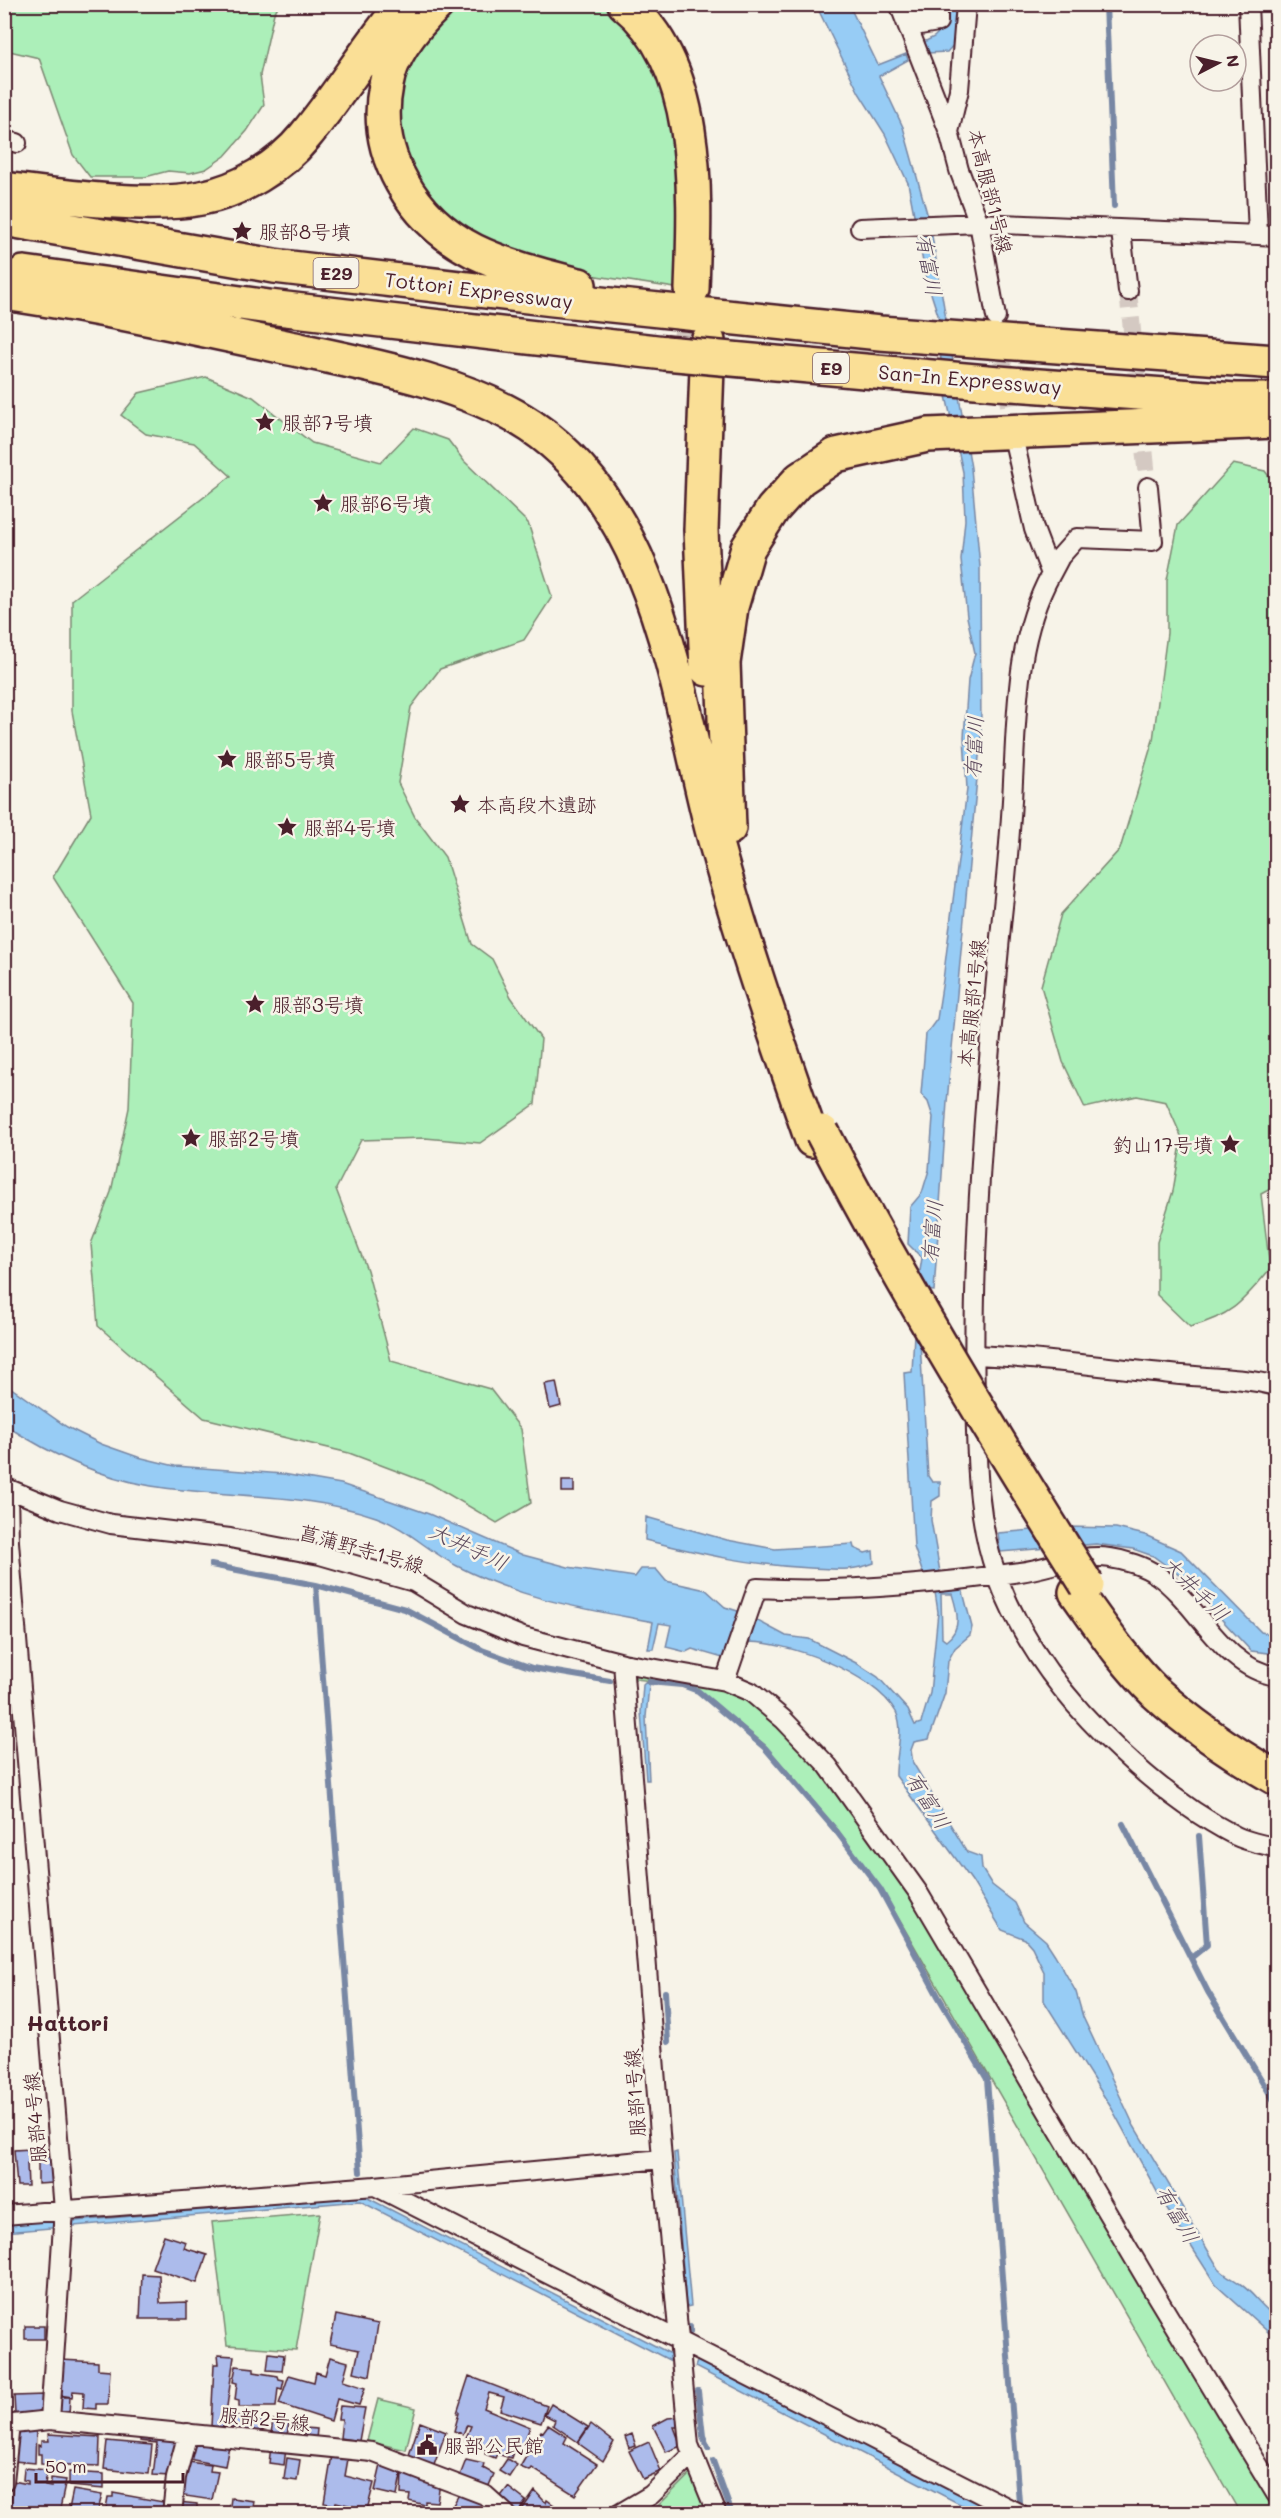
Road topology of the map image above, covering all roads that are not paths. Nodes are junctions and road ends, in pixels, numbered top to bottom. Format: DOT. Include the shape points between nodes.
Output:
graph roads {
  1 [pos="404,4"];
  2 [pos="437,4"];
  3 [pos="625,4"];
  4 [pos="652,4"];
  5 [pos="899,4"];
  6 [pos="919,4"];
  7 [pos="938,4"];
  8 [pos="966,4"];
  9 [pos="1248,4"];
  10 [pos="915,26"];
  11 [pos="949,132"];
  12 [pos="4,189"];
  13 [pos="4,219"];
  14 [pos="979,223"];
  15 [pos="860,228"];
  16 [pos="1121,231"];
  17 [pos="1258,235"];
  18 [pos="1276,236"];
  19 [pos="4,271"];
  20 [pos="1128,291"];
  21 [pos="4,293"];
  22 [pos="690,297"];
  23 [pos="764,321"];
  24 [pos="993,329"];
  25 [pos="688,345"];
  26 [pos="1276,362"];
  27 [pos="1276,400"];
  28 [pos="1276,421"];
  29 [pos="1009,438"];
  30 [pos="1148,487"];
  31 [pos="1051,574"];
  32 [pos="690,727"];
  33 [pos="729,828"];
  34 [pos="817,1136"];
  35 [pos="974,1355"];
  36 [pos="1276,1386"];
  37 [pos="7,1488"];
  38 [pos="990,1575"];
  39 [pos="1081,1589"];
  40 [pos="623,1663"];
  41 [pos="726,1676"];
  42 [pos="1276,1676"];
  43 [pos="1276,1764"];
  44 [pos="1276,1778"];
  45 [pos="1276,1848"];
  46 [pos="662,2159"];
  47 [pos="375,2186"];
  48 [pos="64,2210"];
  49 [pos="4,2216"];
  50 [pos="678,2338"];
  51 [pos="50,2420"];
  52 [pos="7,2425"];
  53 [pos="188,2433"];
  54 [pos="693,2454"];
  55 [pos="4,2481"];
  56 [pos="1276,2494"];
  57 [pos="172,2514"];
  58 [pos="506,2514"];
  59 [pos="619,2514"];
  60 [pos="717,2514"];
  61 [pos="1020,2514"];
  1 -- 12 [label="highway" via="304,138 247,183 201,198 168,201 110,200"];
  2 -- 23 [label="highway" via="418,22 400,49 386,84 384,114 393,163 409,197 423,213 473,250 526,271 590,288"];
  3 -- 22 [label="highway" via="656,40 672,72 685,116 695,200"];
  4 -- 22 [label="highway" via="690,68 706,121 713,175"];
  5 -- 10 [label="street"];
  6 -- 10 [label="street"];
  7 -- 10 [label="street" via="938,22"];
  8 -- 11 [label="street, 本高服部1号線" via="959,90"];
  9 -- 17 [label="street"];
  10 -- 11 [label="street"];
  11 -- 14 [label="street, 本高服部1号線"];
  13 -- 22 [label="highway, Tottori Expressway / E29" via="274,266 553,299"];
  14 -- 15 [label="street"];
  14 -- 16 [label="street"];
  14 -- 24 [label="street, 本高服部1号線"];
  16 -- 17 [label="street"];
  16 -- 20 [label="street"];
  17 -- 18 [label="street"];
  19 -- 25 [label="highway, Tottori Expressway / E29" via="269,307"];
  21 -- 32 [label="highway" via="168,322 398,373 490,404 533,427 571,459 632,548 659,620"];
  22 -- 23 [label="highway, San-In Expressway / E9"];
  23 -- 24 [label="highway, San-In Expressway / E9" via="880,333"];
  24 -- 26 [label="highway, San-In Expressway / E9"];
  25 -- 27 [label="highway, San-In Expressway / E9, bridge" via="998,383"];
  25 -- 32 [label="highway" via="684,535"];
  25 -- 33 [label="highway" via="708,680"];
  28 -- 29 [label="highway"];
  29 -- 31 [label="street"];
  29 -- 33 [label="highway" via="928,435 836,455 800,479 773,509 748,548 732,607 723,663"];
  30 -- 31 [label="street, 本高服部1号線" via="1153,541 1077,538"];
  31 -- 35 [label="street, 本高服部1号線" via="1030,622 1019,671 1010,835 985,1098"];
  32 -- 34 [label="highway" via="712,828 754,973"];
  33 -- 34 [label="highway" via="763,967"];
  34 -- 39 [label="highway, bridge"];
  35 -- 36 [label="street" via="1031,1357 1251,1380"];
  35 -- 38 [label="street, 本高服部1号線" via="978,1473"];
  37 -- 40 [label="street, 菖蒲野寺1号線" via="60,1510 111,1524 230,1538 320,1555 414,1582 467,1614 523,1637"];
  37 -- 48 [label="street, 服部4号線"];
  38 -- 41 [label="street" via="813,1592 757,1588"];
  38 -- 42 [label="street" via="1086,1557 1132,1563 1157,1575 1242,1662"];
  38 -- 45 [label="street, 本高服部1号線" via="1032,1648 1103,1735 1153,1782 1237,1837"];
  39 -- 43 [label="highway" via="1128,1645 1199,1713"];
  39 -- 44 [label="highway" via="1121,1654 1156,1692 1193,1724"];
  40 -- 41 [label="street, 菖蒲野寺1号線"];
  40 -- 46 [label="street, 服部1号線"];
  41 -- 56 [label="street, 菖蒲野寺1号線" via="783,1719 828,1766 891,1850"];
  46 -- 47 [label="street"];
  46 -- 50 [label="street, 服部1号線"];
  47 -- 48 [label="street"];
  47 -- 50 [label="street"];
  48 -- 49 [label="street"];
  48 -- 51 [label="street, 服部4号線"];
  50 -- 54 [label="street, 服部1号線"];
  50 -- 61 [label="street"];
  51 -- 52 [label="street, 服部2号線"];
  51 -- 53 [label="street, 服部2号線"];
  52 -- 55 [label="street"];
  53 -- 57 [label="street" via="176,2477"];
  53 -- 58 [label="street, 服部2号線" via="372,2452 485,2495"];
  54 -- 59 [label="street" via="651,2495"];
  54 -- 60 [label="street, 服部1号線"];
}
